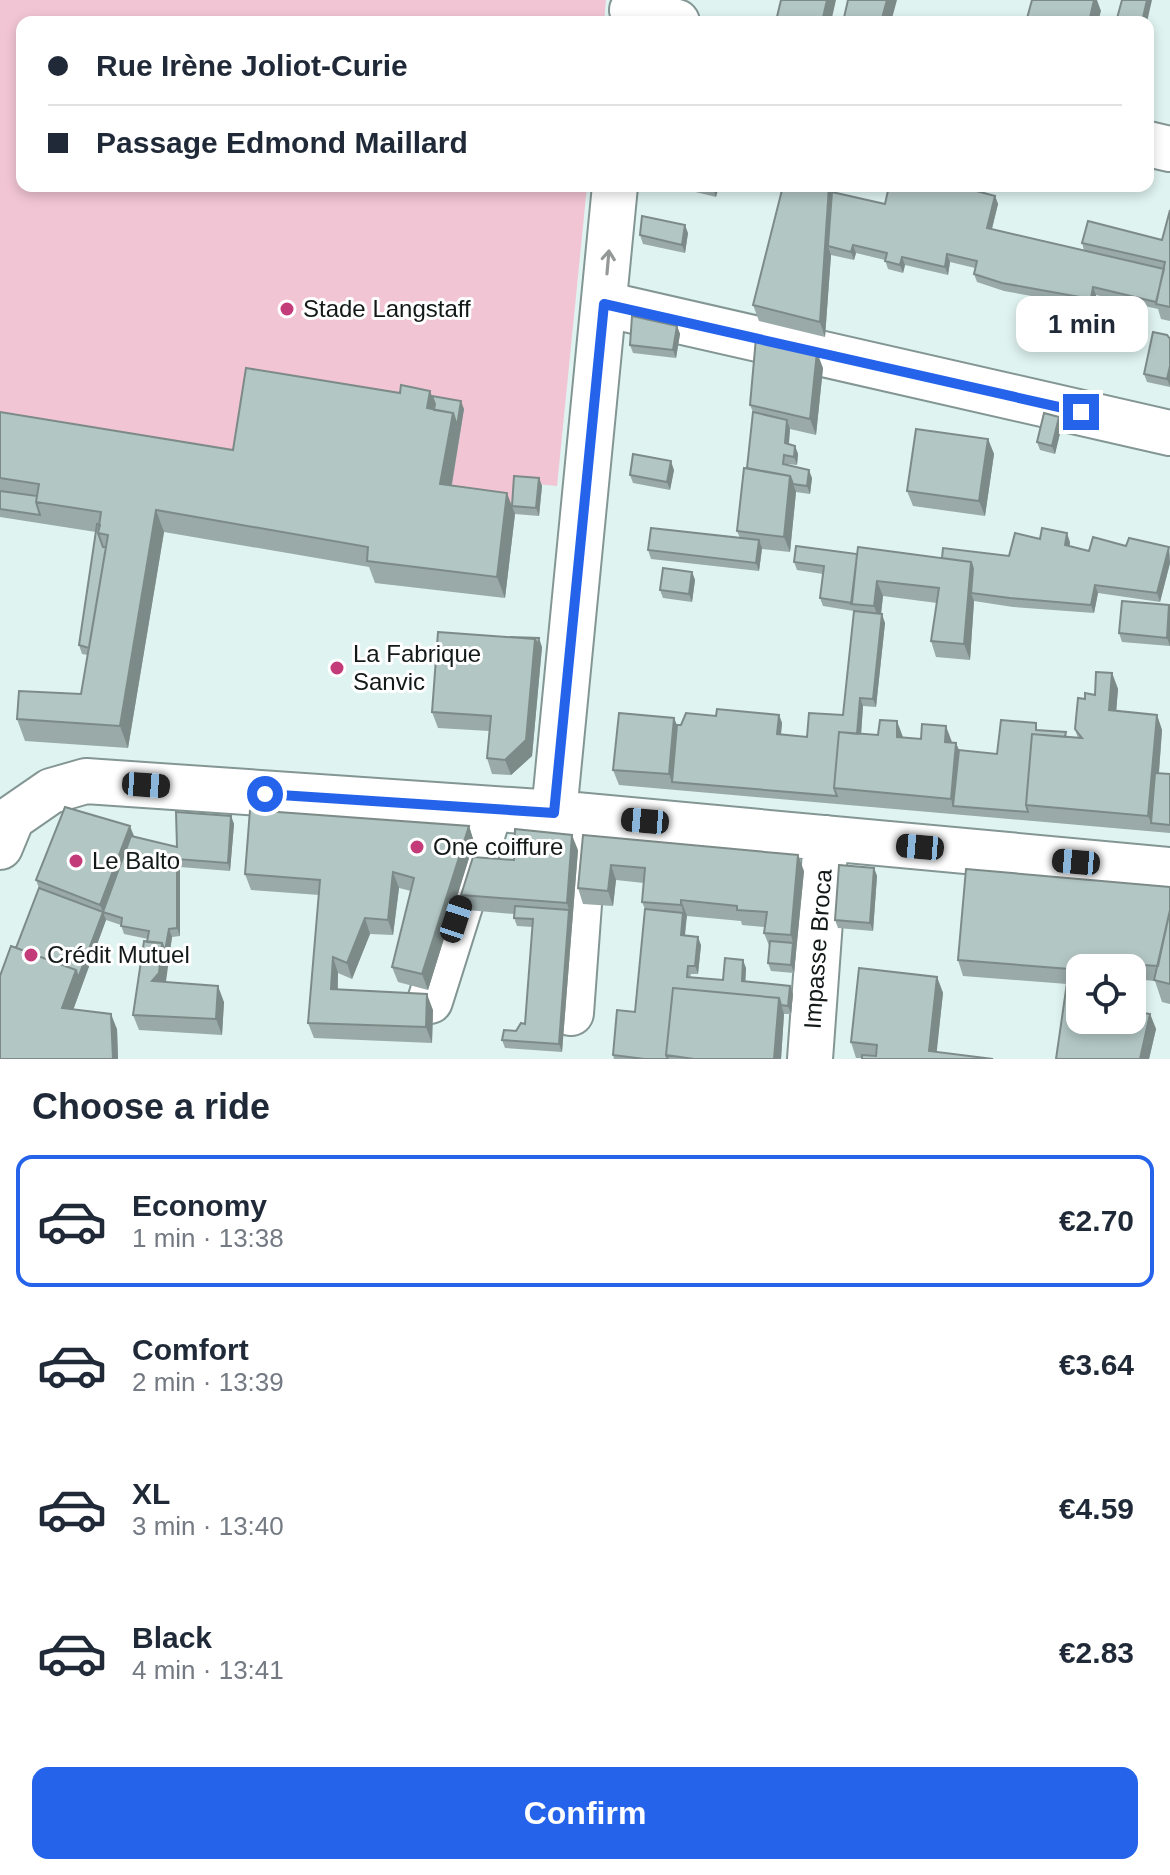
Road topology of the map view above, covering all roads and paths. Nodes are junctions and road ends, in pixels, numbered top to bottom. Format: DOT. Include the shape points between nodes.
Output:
graph roads {
  1 [pos="632,11"];
  2 [pos="652,16"];
  3 [pos="614,192"];
  4 [pos="604,304"];
  5 [pos="1170,433"];
  6 [pos="490,810"];
  7 [pos="570,814"];
  8 [pos="4,825"];
  9 [pos="826,838"];
  10 [pos="1170,870"];
  11 [pos="430,1001"];
  12 [pos="571,1013"];
  13 [pos="810,1059"];
  1 -- 2 [label="street"];
  4 -- 3 [label="street, one-way"];
  4 -- 5 [label="street"];
  4 -- 7 [label="street"];
  6 -- 7 [label="street"];
  6 -- 8 [label="street" via="86,781 51,791"];
  6 -- 11 [label="street"];
  7 -- 9 [label="street"];
  7 -- 12 [label="street"];
  9 -- 10 [label="street"];
  9 -- 13 [label="street, Impasse Broca"];
}
